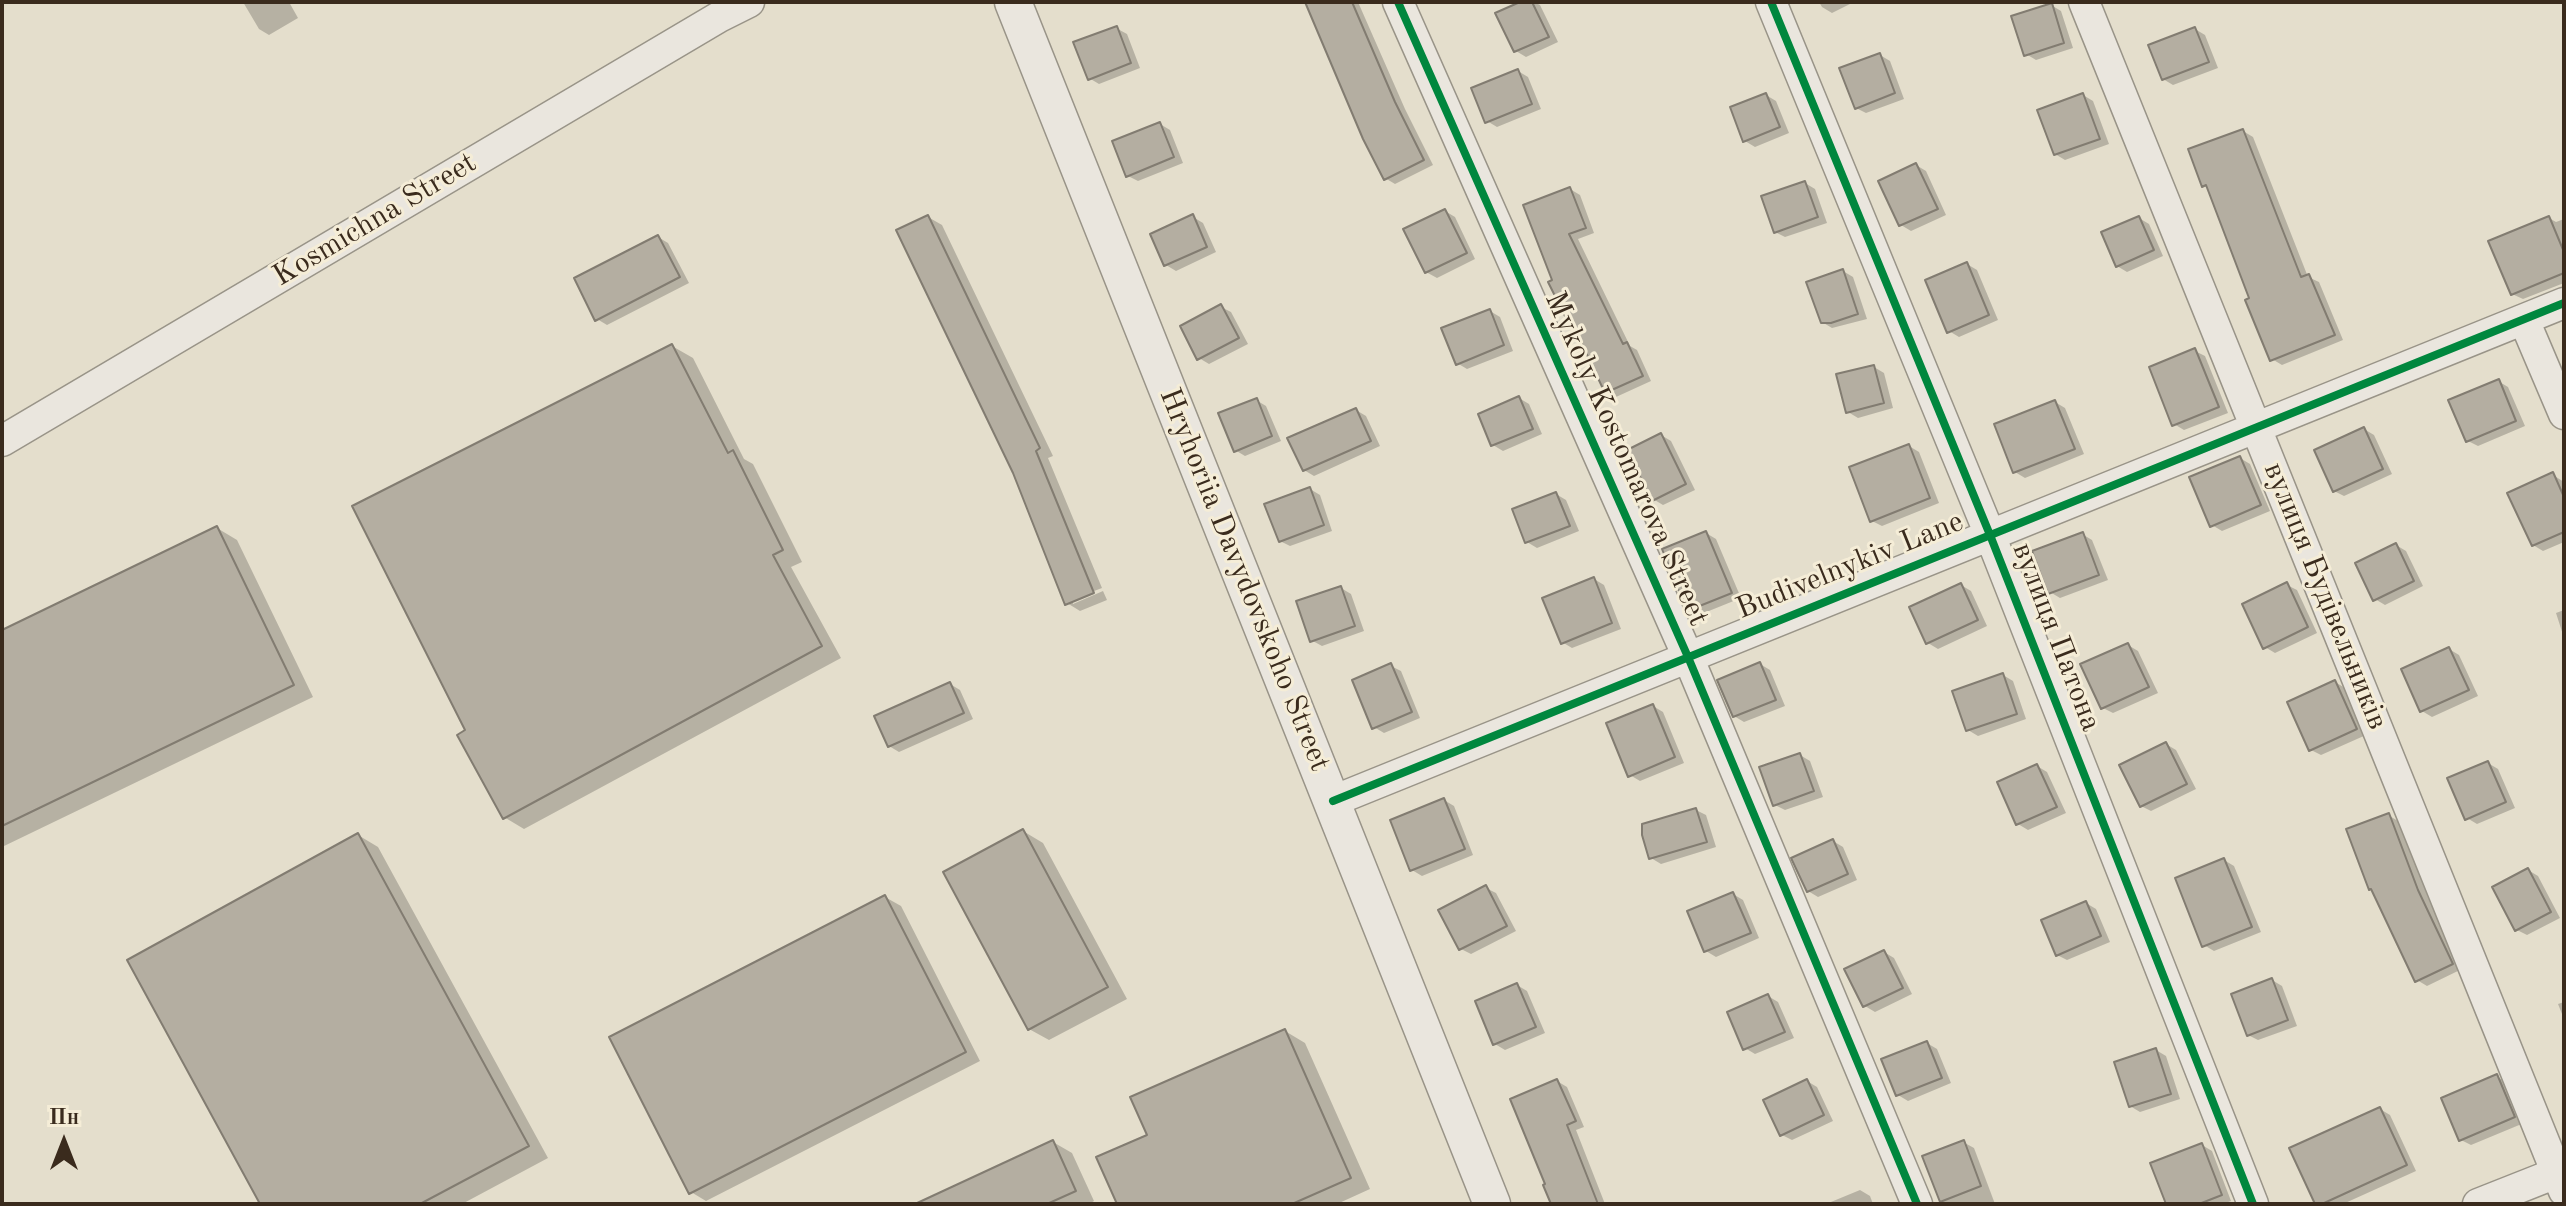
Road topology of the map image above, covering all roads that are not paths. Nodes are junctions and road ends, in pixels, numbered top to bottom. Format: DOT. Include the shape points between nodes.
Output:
graph roads {
  1 [pos="749,2"];
  2 [pos="1013,2"];
  3 [pos="1398,2"];
  4 [pos="1771,2"];
  5 [pos="2084,2"];
  6 [pos="726,10"];
  7 [pos="2564,303"];
  8 [pos="2524,320"];
  9 [pos="2564,414"];
  10 [pos="2258,427"];
  11 [pos="2,441"];
  12 [pos="1990,535"];
  13 [pos="1688,657"];
  14 [pos="1333,801"];
  15 [pos="2562,1178"];
  16 [pos="1492,1204"];
  17 [pos="1917,1204"];
  18 [pos="2253,1204"];
  19 [pos="2478,1204"];
  1 -- 6 [label="street, Kosmichna Street"];
  2 -- 14 [label="street, Hryhoriia Davydovskoho Street"];
  3 -- 13 [label="street, Mykoly Kostomarova Street"];
  4 -- 12 [label="street, вулиця Патона"];
  5 -- 10 [label="street, вулиця Будівельників"];
  6 -- 11 [label="street, Kosmichna Street"];
  7 -- 8 [label="street, Budivelnykiv Lane"];
  8 -- 9 [label="street"];
  8 -- 10 [label="street, Budivelnykiv Lane"];
  10 -- 12 [label="street, Budivelnykiv Lane"];
  10 -- 15 [label="street, вулиця Будівельників"];
  12 -- 13 [label="street, Budivelnykiv Lane"];
  12 -- 18 [label="street, вулиця Патона"];
  13 -- 14 [label="street, Budivelnykiv Lane"];
  13 -- 17 [label="street, Mykoly Kostomarova Street"];
  14 -- 16 [label="street, Hryhoriia Davydovskoho Street"];
  15 -- 19 [label="street"];
}
